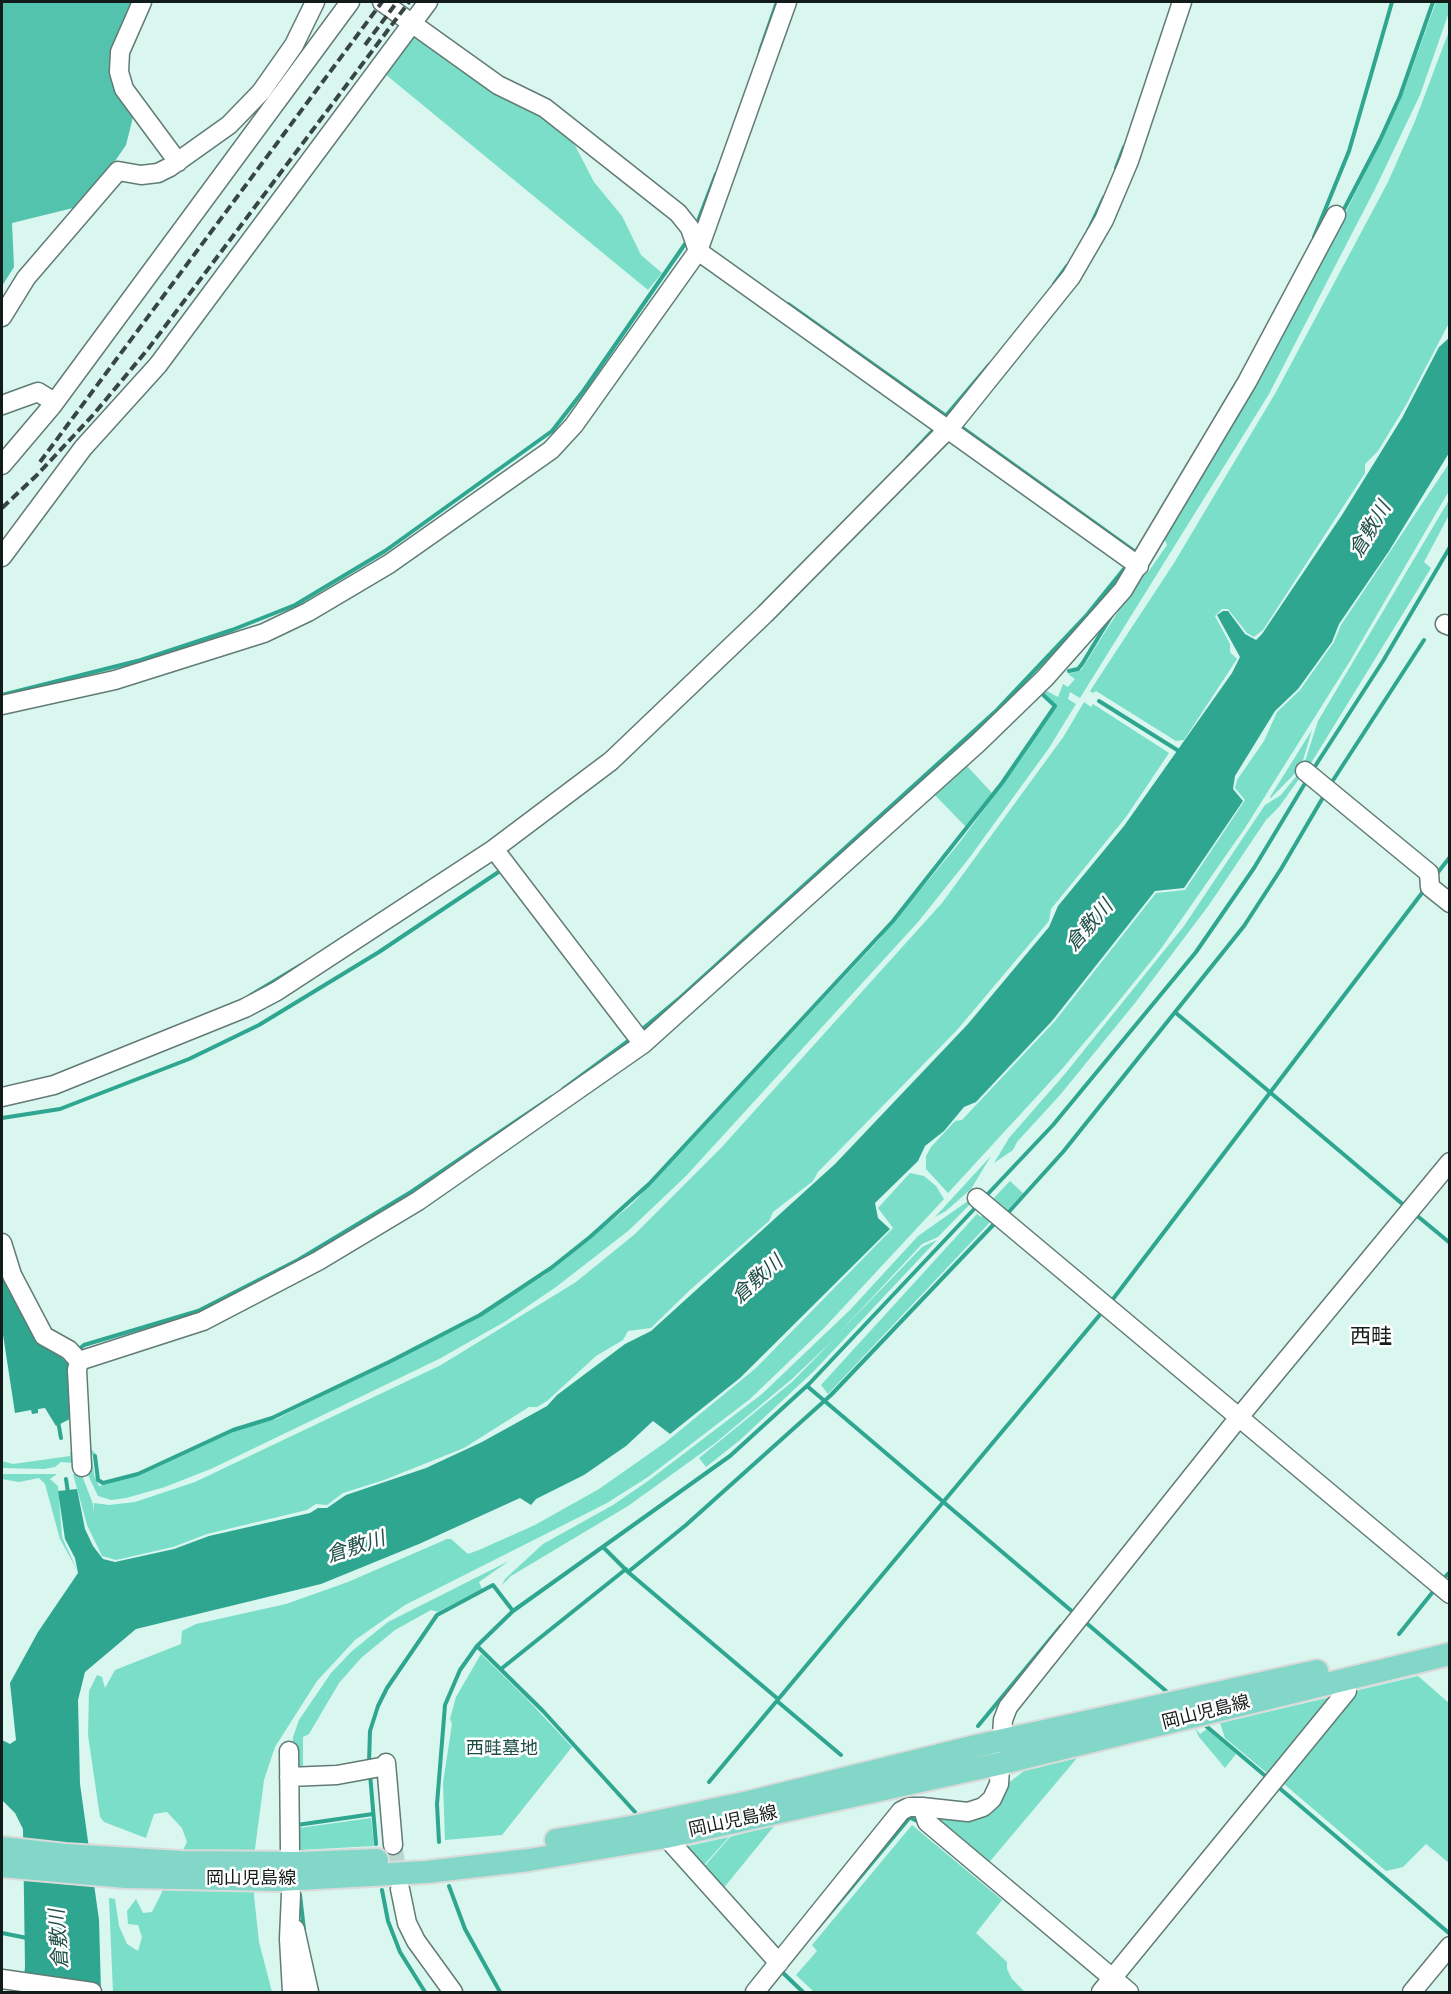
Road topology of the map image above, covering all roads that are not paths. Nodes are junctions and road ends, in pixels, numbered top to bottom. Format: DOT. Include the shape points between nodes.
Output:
graph roads {
  1 [pos="142,2"];
  2 [pos="315,2"];
  3 [pos="350,2"];
  4 [pos="382,2"];
  5 [pos="428,2"];
  6 [pos="787,2"];
  7 [pos="1182,2"];
  8 [pos="412,22"];
  9 [pos="178,162"];
  10 [pos="1336,215"];
  11 [pos="698,251"];
  12 [pos="2,317"];
  13 [pos="54,402"];
  14 [pos="2,405"];
  15 [pos="947,424"];
  16 [pos="2,465"];
  17 [pos="2,557"];
  18 [pos="1133,562"];
  19 [pos="2,705"];
  20 [pos="1319,781"];
  21 [pos="494,849"];
  22 [pos="1449,903"];
  23 [pos="638,1038"];
  24 [pos="2,1097"];
  25 [pos="1449,1162"];
  26 [pos="981,1201"];
  27 [pos="2,1243"];
  28 [pos="75,1356"];
  29 [pos="1236,1414"];
  30 [pos="82,1467"];
  31 [pos="1442,1588"];
  32 [pos="1449,1641"];
  33 [pos="1449,1654"];
  34 [pos="1346,1679"];
  35 [pos="1002,1740"];
  36 [pos="289,1751"];
  37 [pos="998,1764"];
  38 [pos="290,1777"];
  39 [pos="922,1807"];
  40 [pos="666,1837"];
  41 [pos="393,1845"];
  42 [pos="2,1848"];
  43 [pos="2,1866"];
  44 [pos="285,1872"];
  45 [pos="400,1889"];
  46 [pos="291,1916"];
  47 [pos="1449,1946"];
  48 [pos="777,1965"];
  49 [pos="2,1979"];
  50 [pos="1107,1984"];
  51 [pos="92,1992"];
  52 [pos="292,1992"];
  53 [pos="309,1992"];
  54 [pos="453,1992"];
  55 [pos="755,1992"];
  56 [pos="1128,1992"];
  57 [pos="1412,1992"];
  1 -- 9 [label="street" via="120,52 119,72 123,89"];
  2 -- 9 [label="street" via="294,45 261,92 229,125"];
  3 -- 13 [label="street"];
  4 -- 8 [label="street"];
  5 -- 8 [label="street"];
  6 -- 11 [label="street"];
  7 -- 15 [label="street" via="1129,161 1104,220 1071,277"];
  8 -- 11 [label="street" via="498,85 545,108 678,213 690,228"];
  8 -- 17 [label="street" via="158,365 83,448"];
  9 -- 12 [label="street" via="158,173 118,171 26,278"];
  10 -- 18 [label="street" via="1247,382"];
  11 -- 15 [label="street"];
  11 -- 19 [label="street" via="558,442 522,472 389,564 264,633 114,680"];
  13 -- 14 [label="street" via="38,393"];
  13 -- 16 [label="street"];
  15 -- 18 [label="street"];
  15 -- 21 [label="street" via="765,614 611,761"];
  18 -- 23 [label="street" via="1123,590 1037,686"];
  20 -- 22 [label="street" via="1430,880"];
  21 -- 23 [label="street"];
  21 -- 24 [label="street" via="245,1008 54,1085"];
  23 -- 28 [label="street" via="418,1201 318,1262 203,1321"];
  25 -- 29 [label="street"];
  26 -- 29 [label="street"];
  27 -- 28 [label="street" via="12,1275 44,1336"];
  28 -- 30 [label="street"];
  29 -- 31 [label="street"];
  29 -- 35 [label="street" via="1008,1707"];
  32 -- 35 [label="main road, 岡山児島線"];
  33 -- 34 [label="main road, 岡山児島線"];
  34 -- 37 [label="main road, 岡山児島線"];
  34 -- 50 [label="street" via="1347,1691"];
  35 -- 37 [label="street"];
  35 -- 44 [label="main road, 岡山児島線" via="637,1826 526,1845"];
  36 -- 38 [label="street"];
  37 -- 39 [label="street" via="997,1791 983,1807 964,1812"];
  37 -- 40 [label="main road, 岡山児島線"];
  38 -- 41 [label="street" via="337,1775 378,1767"];
  38 -- 44 [label="street"];
  39 -- 48 [label="street" via="901,1811"];
  39 -- 50 [label="street" via="927,1822"];
  40 -- 44 [label="main road, 岡山児島線" via="478,1867"];
  40 -- 48 [label="street"];
  42 -- 44 [label="main road, 岡山児島線"];
  43 -- 44 [label="main road, 岡山児島線" via="126,1877"];
  44 -- 46 [label="street"];
  45 -- 54 [label="street" via="407,1923 416,1941"];
  46 -- 52 [label="street"];
  46 -- 53 [label="street"];
  47 -- 57 [label="street"];
  48 -- 55 [label="street"];
  49 -- 51 [label="street"];
  50 -- 56 [label="street"];
}
